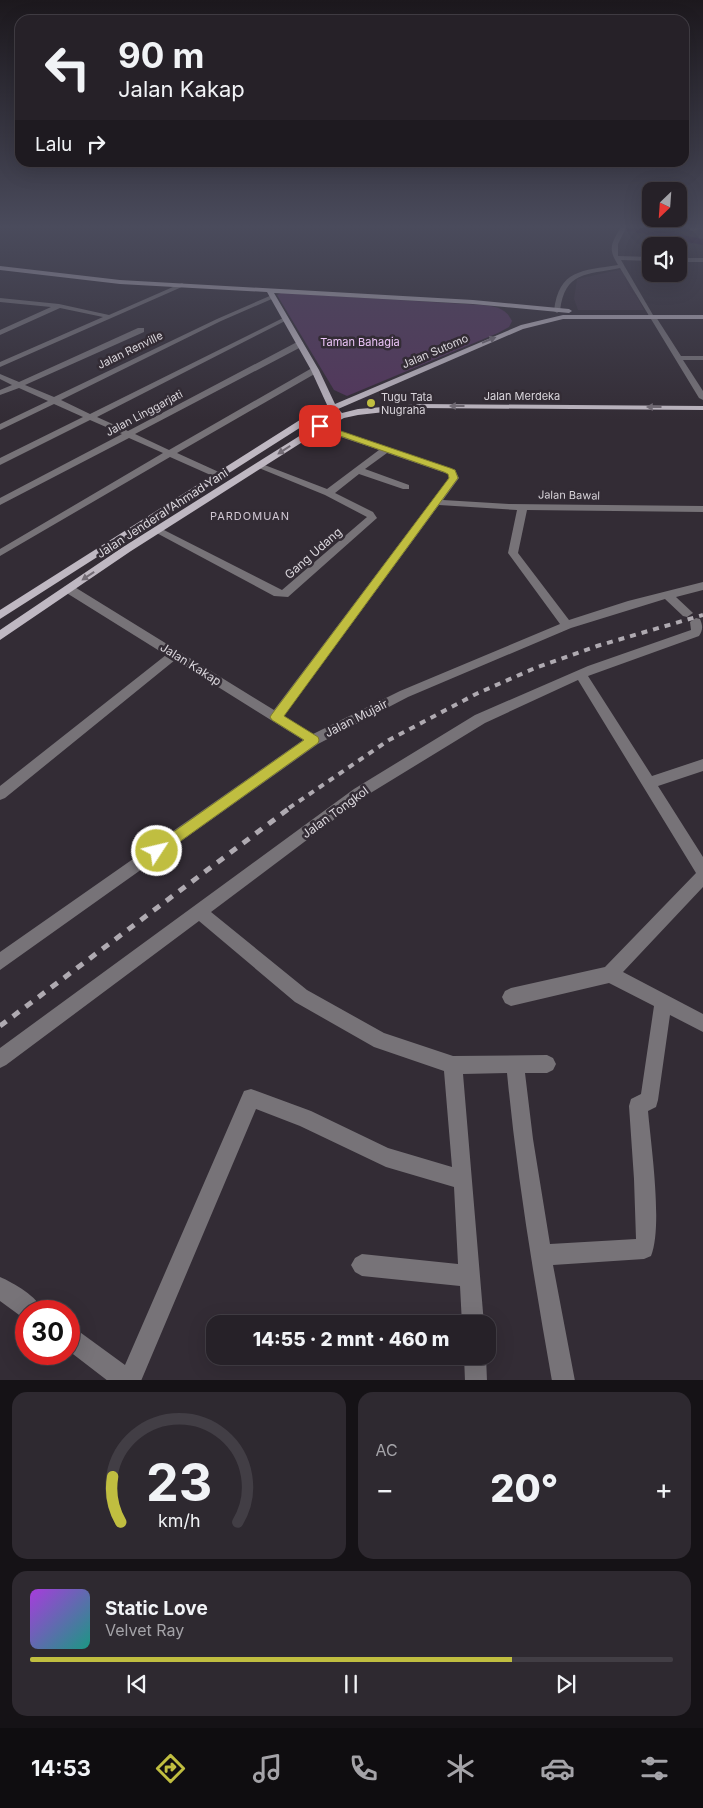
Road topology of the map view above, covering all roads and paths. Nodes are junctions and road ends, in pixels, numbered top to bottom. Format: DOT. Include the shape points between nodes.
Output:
graph roads {
  1 [pos="170,290"];
  2 [pos="235,290"];
  3 [pos="563,290"];
  4 [pos="637,290"];
  5 [pos="270,294"];
  6 [pos="0,300"];
  7 [pos="511,305"];
  8 [pos="59,306"];
  9 [pos="557,311"];
  10 [pos="652,315"];
  11 [pos="111,317"];
  12 [pos="703,317"];
  13 [pos="285,320"];
  14 [pos="521,327"];
  15 [pos="141,330"];
  16 [pos="0,333"];
  17 [pos="300,344"];
  18 [pos="678,358"];
  19 [pos="703,358"];
  20 [pos="0,364"];
  21 [pos="315,370"];
  22 [pos="0,376"];
  23 [pos="19,384"];
  24 [pos="386,384"];
  25 [pos="0,393"];
  26 [pos="703,398"];
  27 [pos="53,400"];
  28 [pos="420,406"];
  29 [pos="332,408"];
  30 [pos="703,408"];
  31 [pos="341,416"];
  32 [pos="90,417"];
  33 [pos="0,426"];
  34 [pos="320,426"];
  35 [pos="129,434"];
  36 [pos="386,449"];
  37 [pos="169,454"];
  38 [pos="0,462"];
  39 [pos="259,466"];
  40 [pos="358,470"];
  41 [pos="222,473"];
  42 [pos="242,477"];
  43 [pos="406,487"];
  44 [pos="328,493"];
  45 [pos="0,502"];
  46 [pos="435,502"];
  47 [pos="523,508"];
  48 [pos="703,509"];
  49 [pos="156,530"];
  50 [pos="112,542"];
  51 [pos="127,549"];
  52 [pos="0,553"];
  53 [pos="703,586"];
  54 [pos="68,589"];
  55 [pos="667,595"];
  56 [pos="0,615"];
  57 [pos="568,625"];
  58 [pos="696,625"];
  59 [pos="0,636"];
  60 [pos="176,654"];
  61 [pos="580,674"];
  62 [pos="276,717"];
  63 [pos="313,740"];
  64 [pos="703,764"];
  65 [pos="649,783"];
  66 [pos="0,794"];
  67 [pos="703,870"];
  68 [pos="703,876"];
  69 [pos="200,912"];
  70 [pos="0,962"];
  71 [pos="610,974"];
  72 [pos="511,996"];
  73 [pos="663,1002"];
  74 [pos="703,1023"];
  75 [pos="0,1059"];
  76 [pos="547,1064"];
  77 [pos="453,1065"];
  78 [pos="515,1065"];
  79 [pos="463,1180"];
  80 [pos="542,1255"];
  81 [pos="362,1265"];
  82 [pos="470,1276"];
  83 [pos="0,1288"];
  84 [pos="17,1300"];
  85 [pos="472,1315"];
  86 [pos="80,1346"];
  87 [pos="475,1365"];
  88 [pos="128,1380"];
  89 [pos="476,1380"];
  90 [pos="564,1380"];
  1 -- 11 [label="street"];
  2 -- 5 [label="main road, Jalan Sutomo"];
  3 -- 9 [label="street"];
  4 -- 10 [label="street"];
  5 -- 7 [label="main road, Jalan Sutomo"];
  5 -- 13 [label="main road"];
  5 -- 27 [label="street, Jalan Renville"];
  6 -- 8 [label="street"];
  7 -- 9 [label="main road, Jalan Sutomo"];
  7 -- 14 [label="main road"];
  8 -- 11 [label="street"];
  8 -- 16 [label="street"];
  9 -- 10 [label="main road, Jalan Sutomo"];
  10 -- 12 [label="main road, Jalan Sutomo"];
  10 -- 14 [label="main road, Jalan Sutomo" via="564,316"];
  10 -- 18 [label="street"];
  11 -- 20 [label="street"];
  13 -- 17 [label="main road"];
  13 -- 32 [label="street"];
  24 -- 14 [label="main road, Jalan Sutomo, one-way"];
  15 -- 23 [label="street"];
  17 -- 21 [label="main road"];
  17 -- 35 [label="street, Jalan Linggarjati"];
  18 -- 19 [label="street"];
  18 -- 26 [label="street"];
  21 -- 29 [label="main road"];
  21 -- 37 [label="street"];
  22 -- 23 [label="street"];
  23 -- 25 [label="street"];
  23 -- 27 [label="street"];
  24 -- 28 [label="main road" via="380,391 380,398 388,403"];
  24 -- 29 [label="main road, Jalan Sutomo"];
  27 -- 32 [label="street"];
  27 -- 33 [label="street, Jalan Renville"];
  30 -- 28 [label="main road, Jalan Merdeka, one-way"];
  28 -- 31 [label="main road, Jalan Merdeka"];
  29 -- 31 [label="main road"];
  29 -- 41 [label="main road, Jalan Jenderal Ahmad Yani" via="306,420"];
  31 -- 34 [label="main road, Jalan Jenderal Ahmad Yani"];
  32 -- 35 [label="street"];
  32 -- 38 [label="street"];
  34 -- 36 [label="street"];
  34 -- 39 [label="main road, Jalan Jenderal Ahmad Yani, one-way"];
  35 -- 37 [label="street"];
  35 -- 45 [label="street, Jalan Linggarjati"];
  36 -- 40 [label="street"];
  36 -- 46 [label="street" via="452,472 454,478"];
  37 -- 41 [label="street"];
  37 -- 52 [label="street"];
  39 -- 42 [label="main road, Jalan Jenderal Ahmad Yani"];
  39 -- 44 [label="street, Gang Udang"];
  40 -- 43 [label="street"];
  40 -- 44 [label="street"];
  41 -- 42 [label="main road"];
  41 -- 50 [label="main road, Jalan Jenderal Ahmad Yani"];
  42 -- 49 [label="main road, Jalan Jenderal Ahmad Yani"];
  44 -- 49 [label="street, Gang Udang" via="372,518 284,594"];
  46 -- 47 [label="street, Jalan Bawal"];
  46 -- 62 [label="street"];
  47 -- 48 [label="street, Jalan Bawal"];
  47 -- 57 [label="street" via="513,553"];
  49 -- 51 [label="main road, Jalan Jenderal Ahmad Yani"];
  50 -- 51 [label="main road"];
  50 -- 56 [label="main road, Jalan Jenderal Ahmad Yani"];
  51 -- 54 [label="main road, Jalan Jenderal Ahmad Yani, one-way"];
  53 -- 55 [label="street, Jalan Mujair"];
  54 -- 59 [label="main road, Jalan Jenderal Ahmad Yani"];
  54 -- 60 [label="street, Jalan Kakap"];
  55 -- 57 [label="street, Jalan Mujair"];
  55 -- 58 [label="street, Jalan Tongkol"];
  57 -- 63 [label="street, Jalan Mujair" via="404,694"];
  58 -- 61 [label="street, Jalan Tongkol"];
  60 -- 62 [label="street, Jalan Kakap"];
  60 -- 66 [label="street"];
  61 -- 65 [label="street"];
  61 -- 69 [label="street, Jalan Tongkol" via="480,719 359,793"];
  62 -- 63 [label="street, Jalan Kakap"];
  63 -- 70 [label="street, Jalan Mujair"];
  64 -- 65 [label="street"];
  65 -- 67 [label="street"];
  68 -- 71 [label="street"];
  69 -- 75 [label="street, Jalan Tongkol"];
  69 -- 77 [label="street" via="301,996 380,1041"];
  71 -- 72 [label="street"];
  71 -- 73 [label="street"];
  73 -- 74 [label="street"];
  73 -- 80 [label="street" via="649,1100 638,1106 644,1180 644,1249"];
  76 -- 78 [label="street"];
  77 -- 78 [label="street"];
  77 -- 79 [label="street"];
  78 -- 80 [label="street"];
  79 -- 82 [label="street"];
  79 -- 88 [label="street" via="386,1157 304,1118 251,1098"];
  80 -- 90 [label="street"];
  81 -- 82 [label="street"];
  82 -- 85 [label="street"];
  83 -- 84 [label="street"];
  86 -- 88 [label="street"];
  87 -- 89 [label="street"];
}
